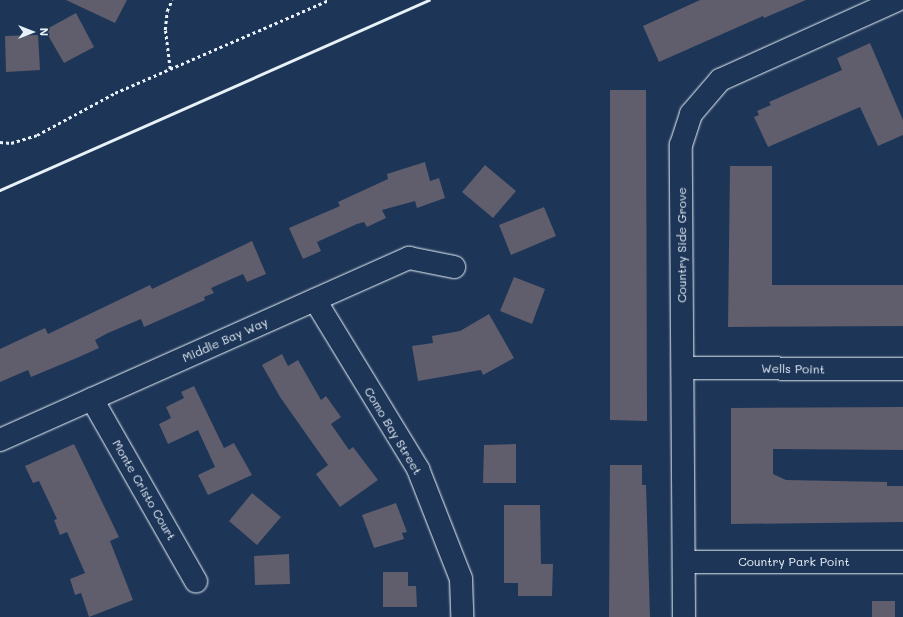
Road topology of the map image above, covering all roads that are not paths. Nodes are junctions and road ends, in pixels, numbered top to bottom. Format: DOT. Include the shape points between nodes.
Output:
graph roads {
  1 [pos="898,0"];
  2 [pos="903,8"];
  3 [pos="454,267"];
  4 [pos="315,300"];
  5 [pos="683,368"];
  6 [pos="903,369"];
  7 [pos="92,399"];
  8 [pos="0,440"];
  9 [pos="684,562"];
  10 [pos="903,562"];
  11 [pos="196,580"];
  12 [pos="462,617"];
  13 [pos="684,617"];
  1 -- 2 [label="street"];
  1 -- 5 [label="street, Country Side Grove" via="720,80 691,114 681,145"];
  3 -- 4 [label="street, Middle Bay Way" via="409,258"];
  4 -- 7 [label="street, Middle Bay Way"];
  4 -- 12 [label="street, Como Bay Street" via="320,313 418,469 461,579"];
  5 -- 6 [label="street, Wells Point"];
  5 -- 9 [label="street, Country Side Grove"];
  7 -- 8 [label="street, Middle Bay Way"];
  7 -- 11 [label="street, Monte Cristo Court"];
  9 -- 10 [label="street, Country Park Point"];
  9 -- 13 [label="street, Country Side Grove"];
}
